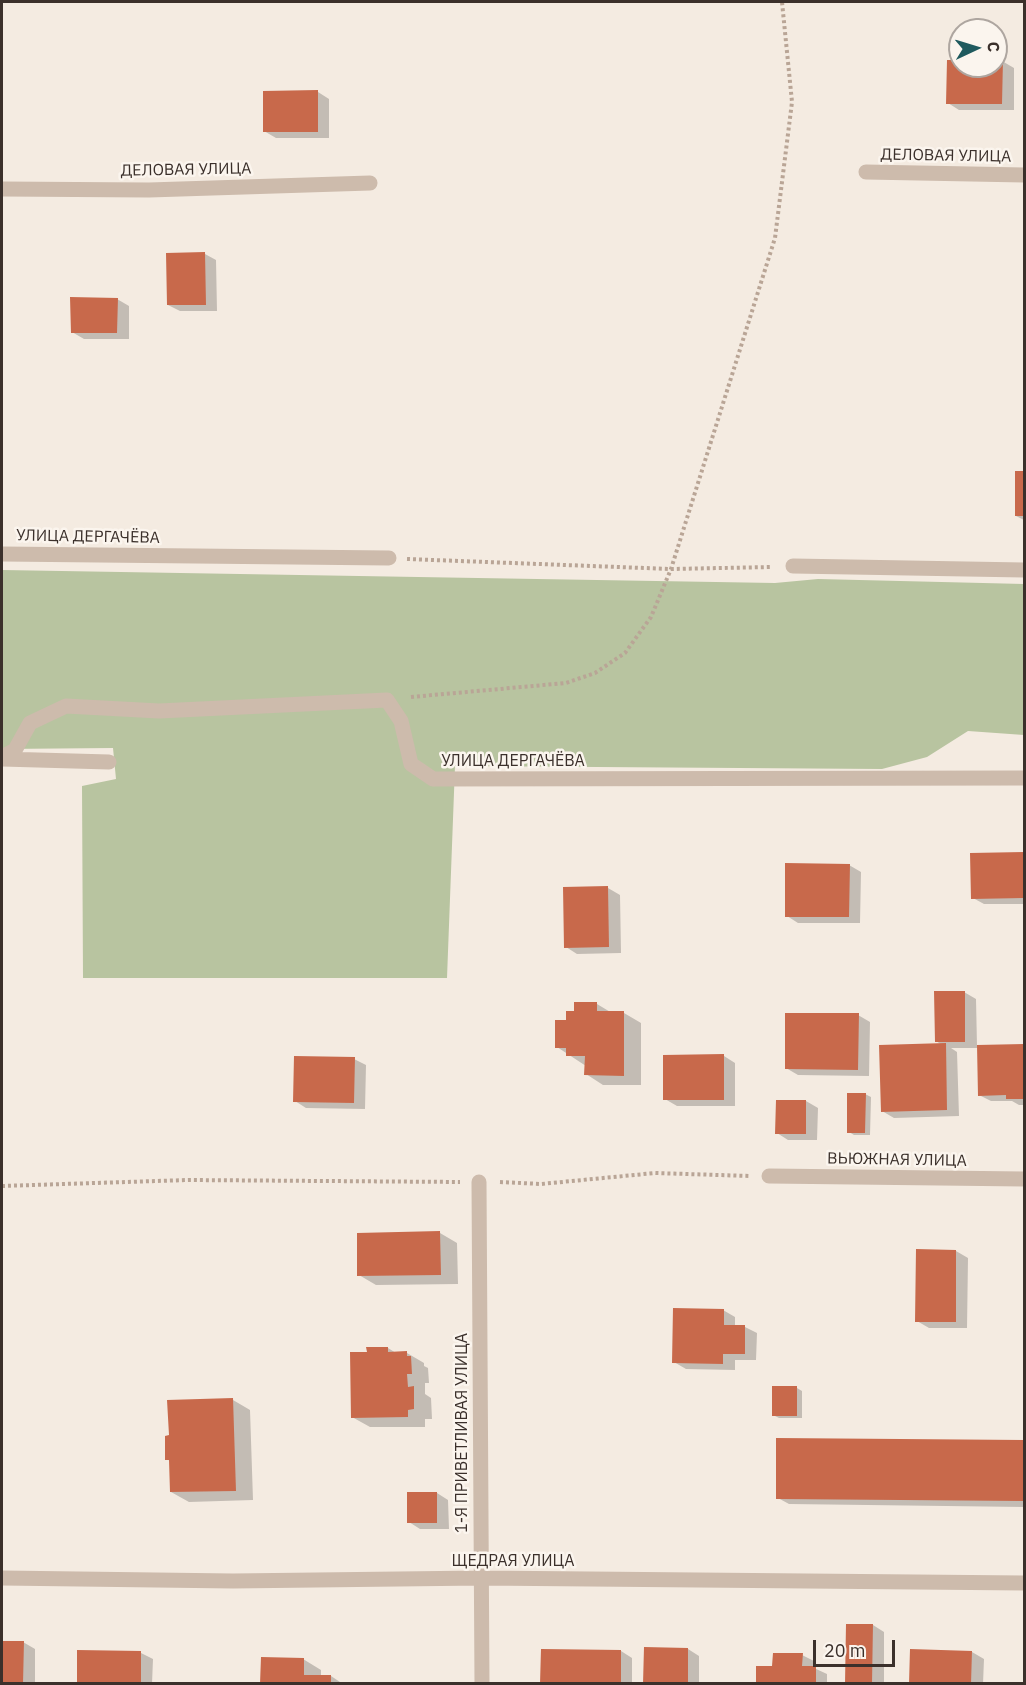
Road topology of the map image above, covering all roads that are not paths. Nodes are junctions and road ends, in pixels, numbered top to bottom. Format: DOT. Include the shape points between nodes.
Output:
graph roads {
  1 [pos="866,172"];
  2 [pos="1024,175"];
  3 [pos="370,183"];
  4 [pos="2,189"];
  5 [pos="2,554"];
  6 [pos="389,558"];
  7 [pos="793,566"];
  8 [pos="1024,570"];
  9 [pos="2,758"];
  10 [pos="109,762"];
  11 [pos="1024,778"];
  12 [pos="769,1176"];
  13 [pos="1024,1179"];
  14 [pos="479,1182"];
  15 [pos="2,1578"];
  16 [pos="481,1578"];
  17 [pos="1024,1583"];
  18 [pos="482,1683"];
  1 -- 2 [label="street, ДЕЛОВАЯ УЛИЦА"];
  3 -- 4 [label="street, ДЕЛОВАЯ УЛИЦА" via="149,190"];
  5 -- 6 [label="street, УЛИЦА ДЕРГАЧЁВА"];
  7 -- 8 [label="street"];
  9 -- 10 [label="street"];
  9 -- 11 [label="street, УЛИЦА ДЕРГАЧЁВА" via="15,750 30,723 66,706 159,711 387,700 401,721 411,764 433,779"];
  12 -- 13 [label="street, ВЬЮЖНАЯ УЛИЦА"];
  14 -- 16 [label="street, 1-Я ПРИВЕТЛИВАЯ УЛИЦА"];
  15 -- 16 [label="street, ЩЕДРАЯ УЛИЦА"];
  16 -- 17 [label="street, ЩЕДРАЯ УЛИЦА"];
  16 -- 18 [label="street, 1-Я ПРИВЕТЛИВАЯ УЛИЦА"];
}
